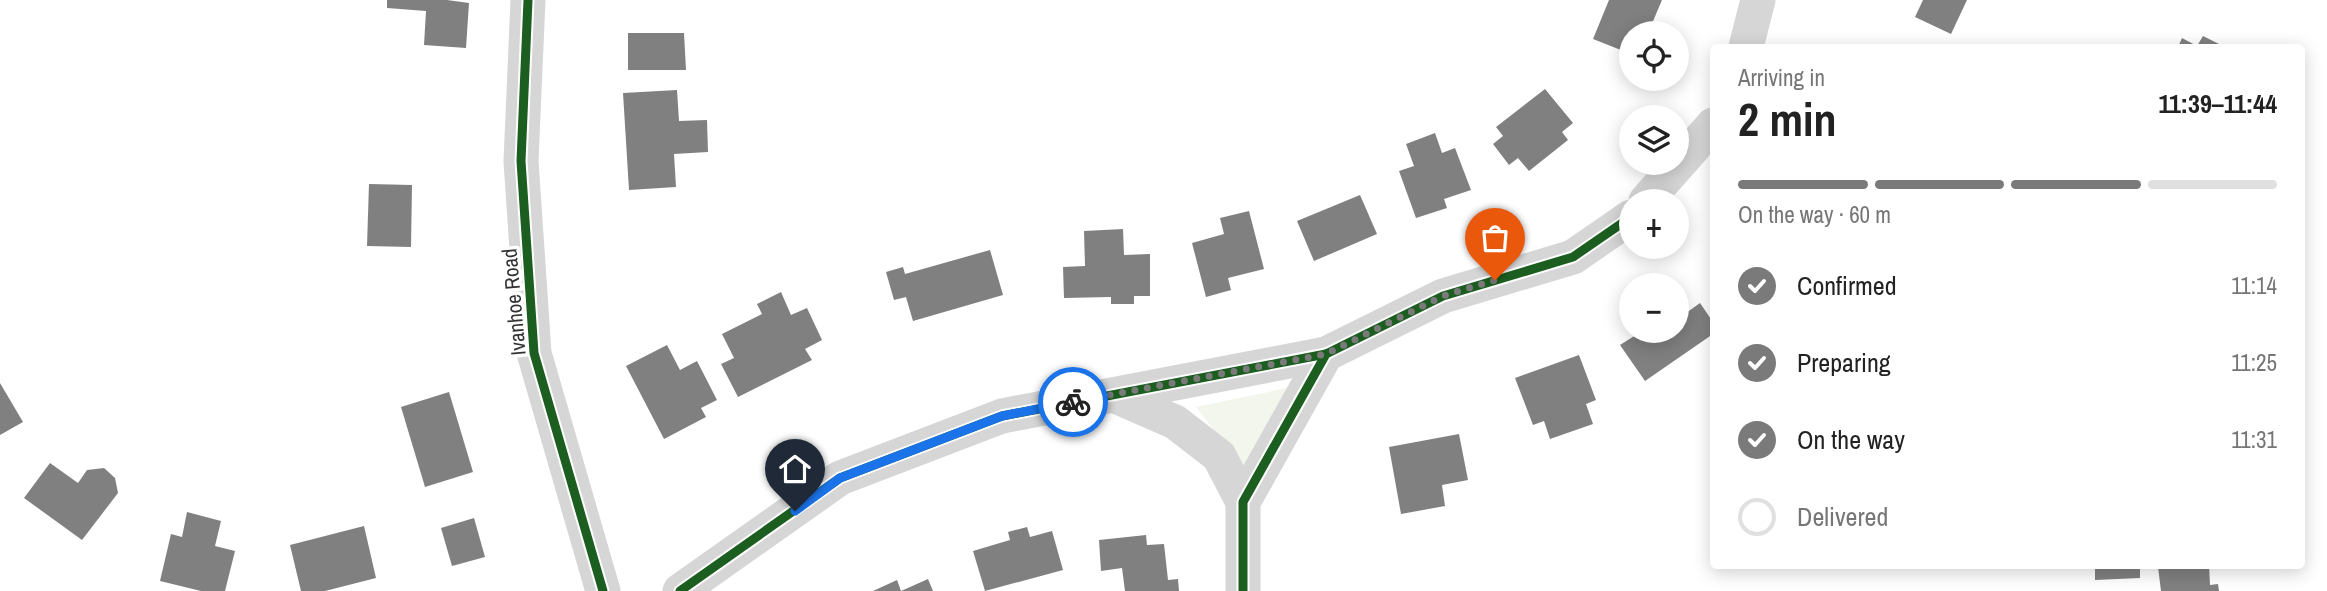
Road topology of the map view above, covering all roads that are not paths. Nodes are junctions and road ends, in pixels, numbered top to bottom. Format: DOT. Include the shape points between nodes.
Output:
graph roads {
  1 [pos="528,0"];
  2 [pos="1758,0"];
  3 [pos="1747,44"];
  4 [pos="1710,128"];
  5 [pos="1657,189"];
  6 [pos="1619,225"];
  7 [pos="1326,354"];
  8 [pos="1113,395"];
  9 [pos="1243,502"];
  10 [pos="603,591"];
  11 [pos="680,591"];
  12 [pos="1243,591"];
  1 -- 10 [label="street, Ivanhoe Road" via="521,161 534,353"];
  2 -- 3 [label="street"];
  4 -- 5 [label="street"];
  6 -- 7 [label="street" via="1573,257 1443,296"];
  7 -- 8 [label="street"];
  7 -- 9 [label="street"];
  8 -- 9 [label="street" via="1175,422 1219,456"];
  8 -- 11 [label="street" via="1002,416 840,478"];
  9 -- 12 [label="street"];
}
